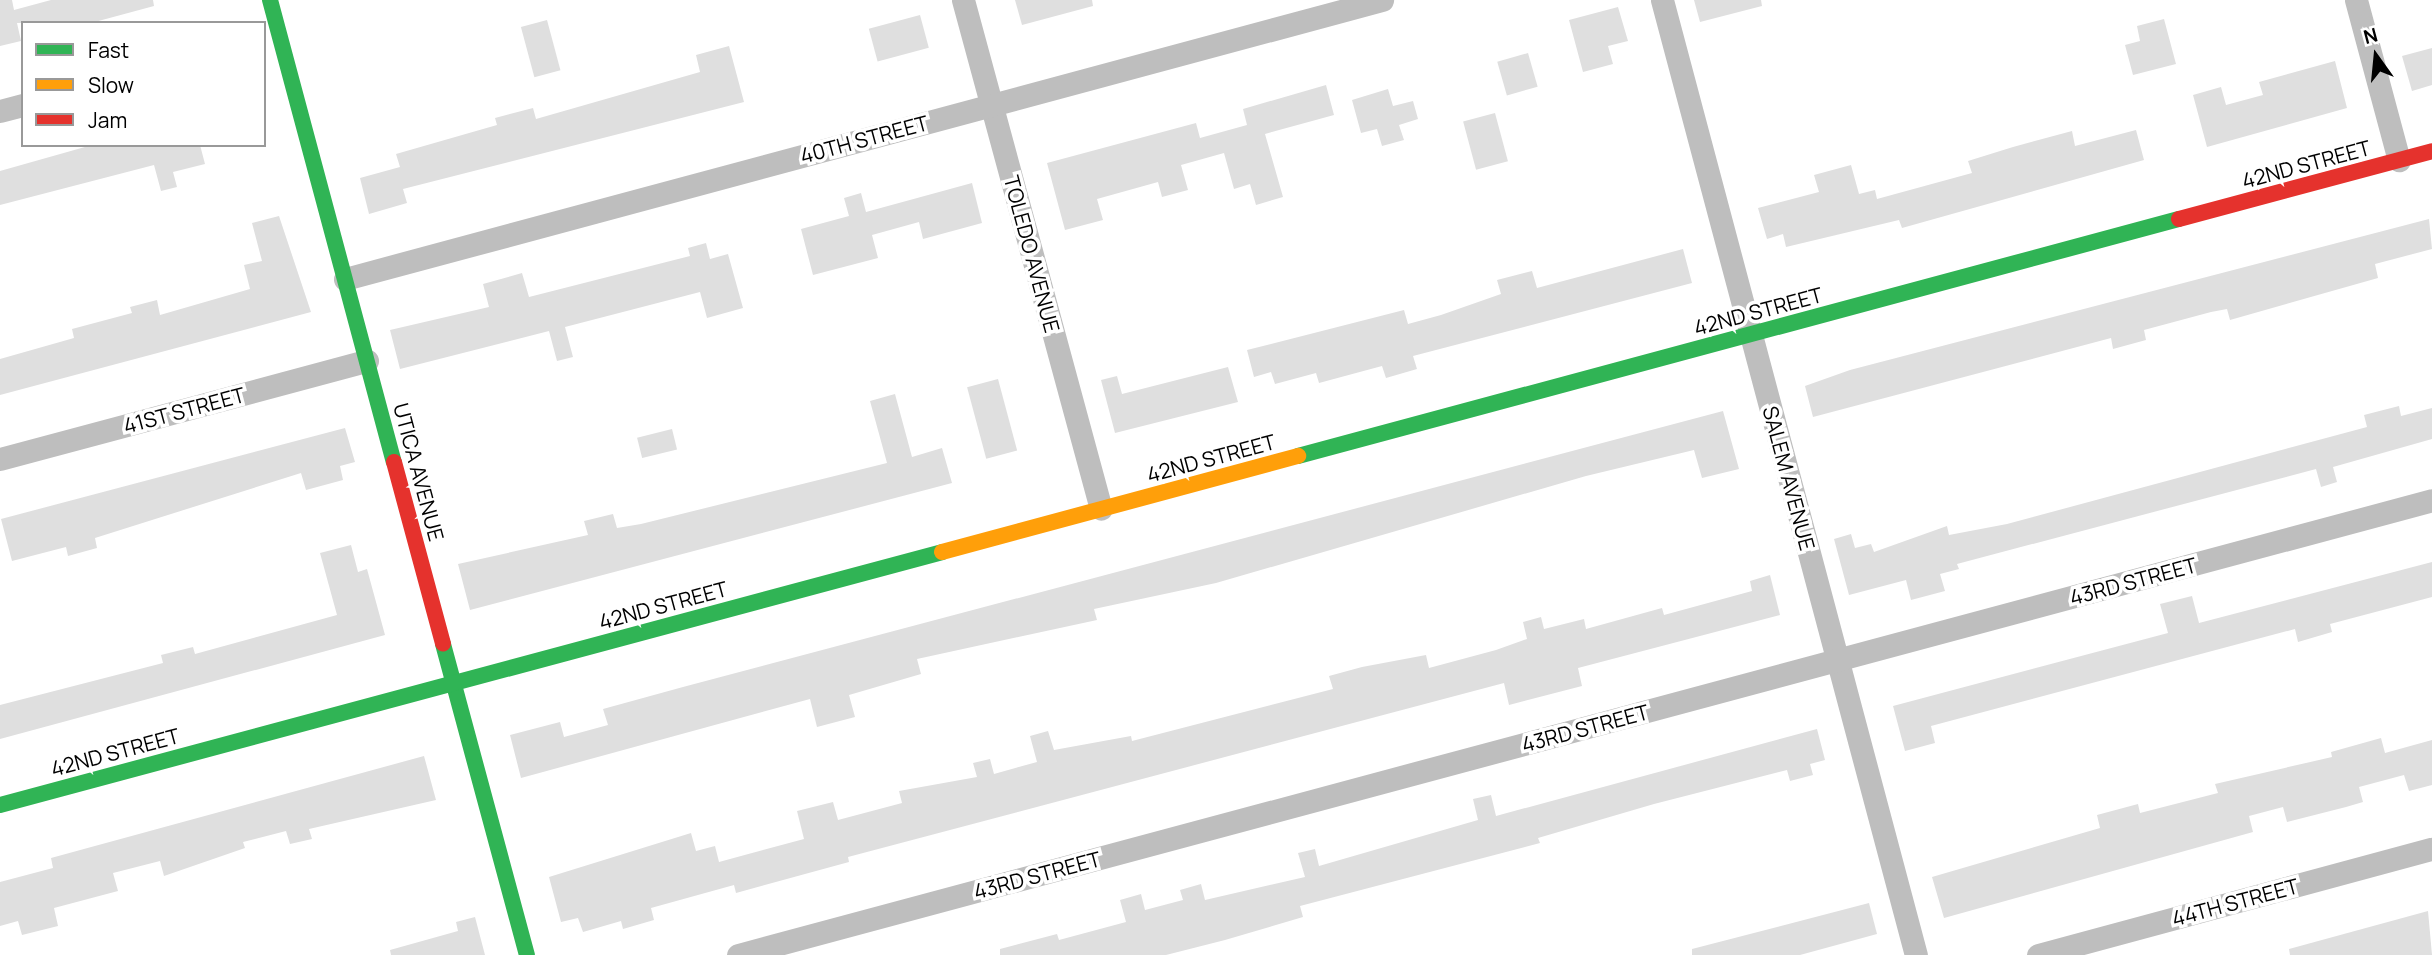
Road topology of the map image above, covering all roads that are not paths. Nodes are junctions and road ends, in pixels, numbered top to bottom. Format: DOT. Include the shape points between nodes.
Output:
graph roads {
  1 [pos="270,0"];
  2 [pos="963,0"];
  3 [pos="1382,0"];
  4 [pos="1662,0"];
  5 [pos="2356,0"];
  6 [pos="272,38"];
  7 [pos="21,105"];
  8 [pos="992,105"];
  9 [pos="0,111"];
  10 [pos="2432,151"];
  11 [pos="2399,160"];
  12 [pos="345,279"];
  13 [pos="1751,334"];
  14 [pos="367,361"];
  15 [pos="0,459"];
  16 [pos="2432,500"];
  17 [pos="1101,509"];
  18 [pos="1837,660"];
  19 [pos="454,683"];
  20 [pos="0,804"];
  21 [pos="2432,849"];
  22 [pos="527,955"];
  23 [pos="738,955"];
  24 [pos="1916,955"];
  25 [pos="2038,955"];
  1 -- 6 [label="street, UTICA AVENUE"];
  2 -- 8 [label="street, TOLEDO AVENUE"];
  3 -- 8 [label="street, 40TH STREET"];
  4 -- 13 [label="street, SALEM AVENUE"];
  5 -- 11 [label="street"];
  6 -- 12 [label="street, UTICA AVENUE"];
  7 -- 9 [label="street"];
  8 -- 12 [label="street, 40TH STREET"];
  8 -- 17 [label="street, TOLEDO AVENUE"];
  10 -- 11 [label="street, 42ND STREET"];
  11 -- 13 [label="street, 42ND STREET"];
  12 -- 14 [label="street, UTICA AVENUE"];
  13 -- 17 [label="street, 42ND STREET"];
  13 -- 18 [label="street, SALEM AVENUE"];
  14 -- 15 [label="street, 41ST STREET"];
  14 -- 19 [label="street, UTICA AVENUE"];
  16 -- 18 [label="street, 43RD STREET"];
  17 -- 19 [label="street, 42ND STREET"];
  18 -- 23 [label="street, 43RD STREET"];
  18 -- 24 [label="street, SALEM AVENUE"];
  19 -- 20 [label="street, 42ND STREET"];
  19 -- 22 [label="street, UTICA AVENUE"];
  21 -- 25 [label="street, 44TH STREET"];
}
